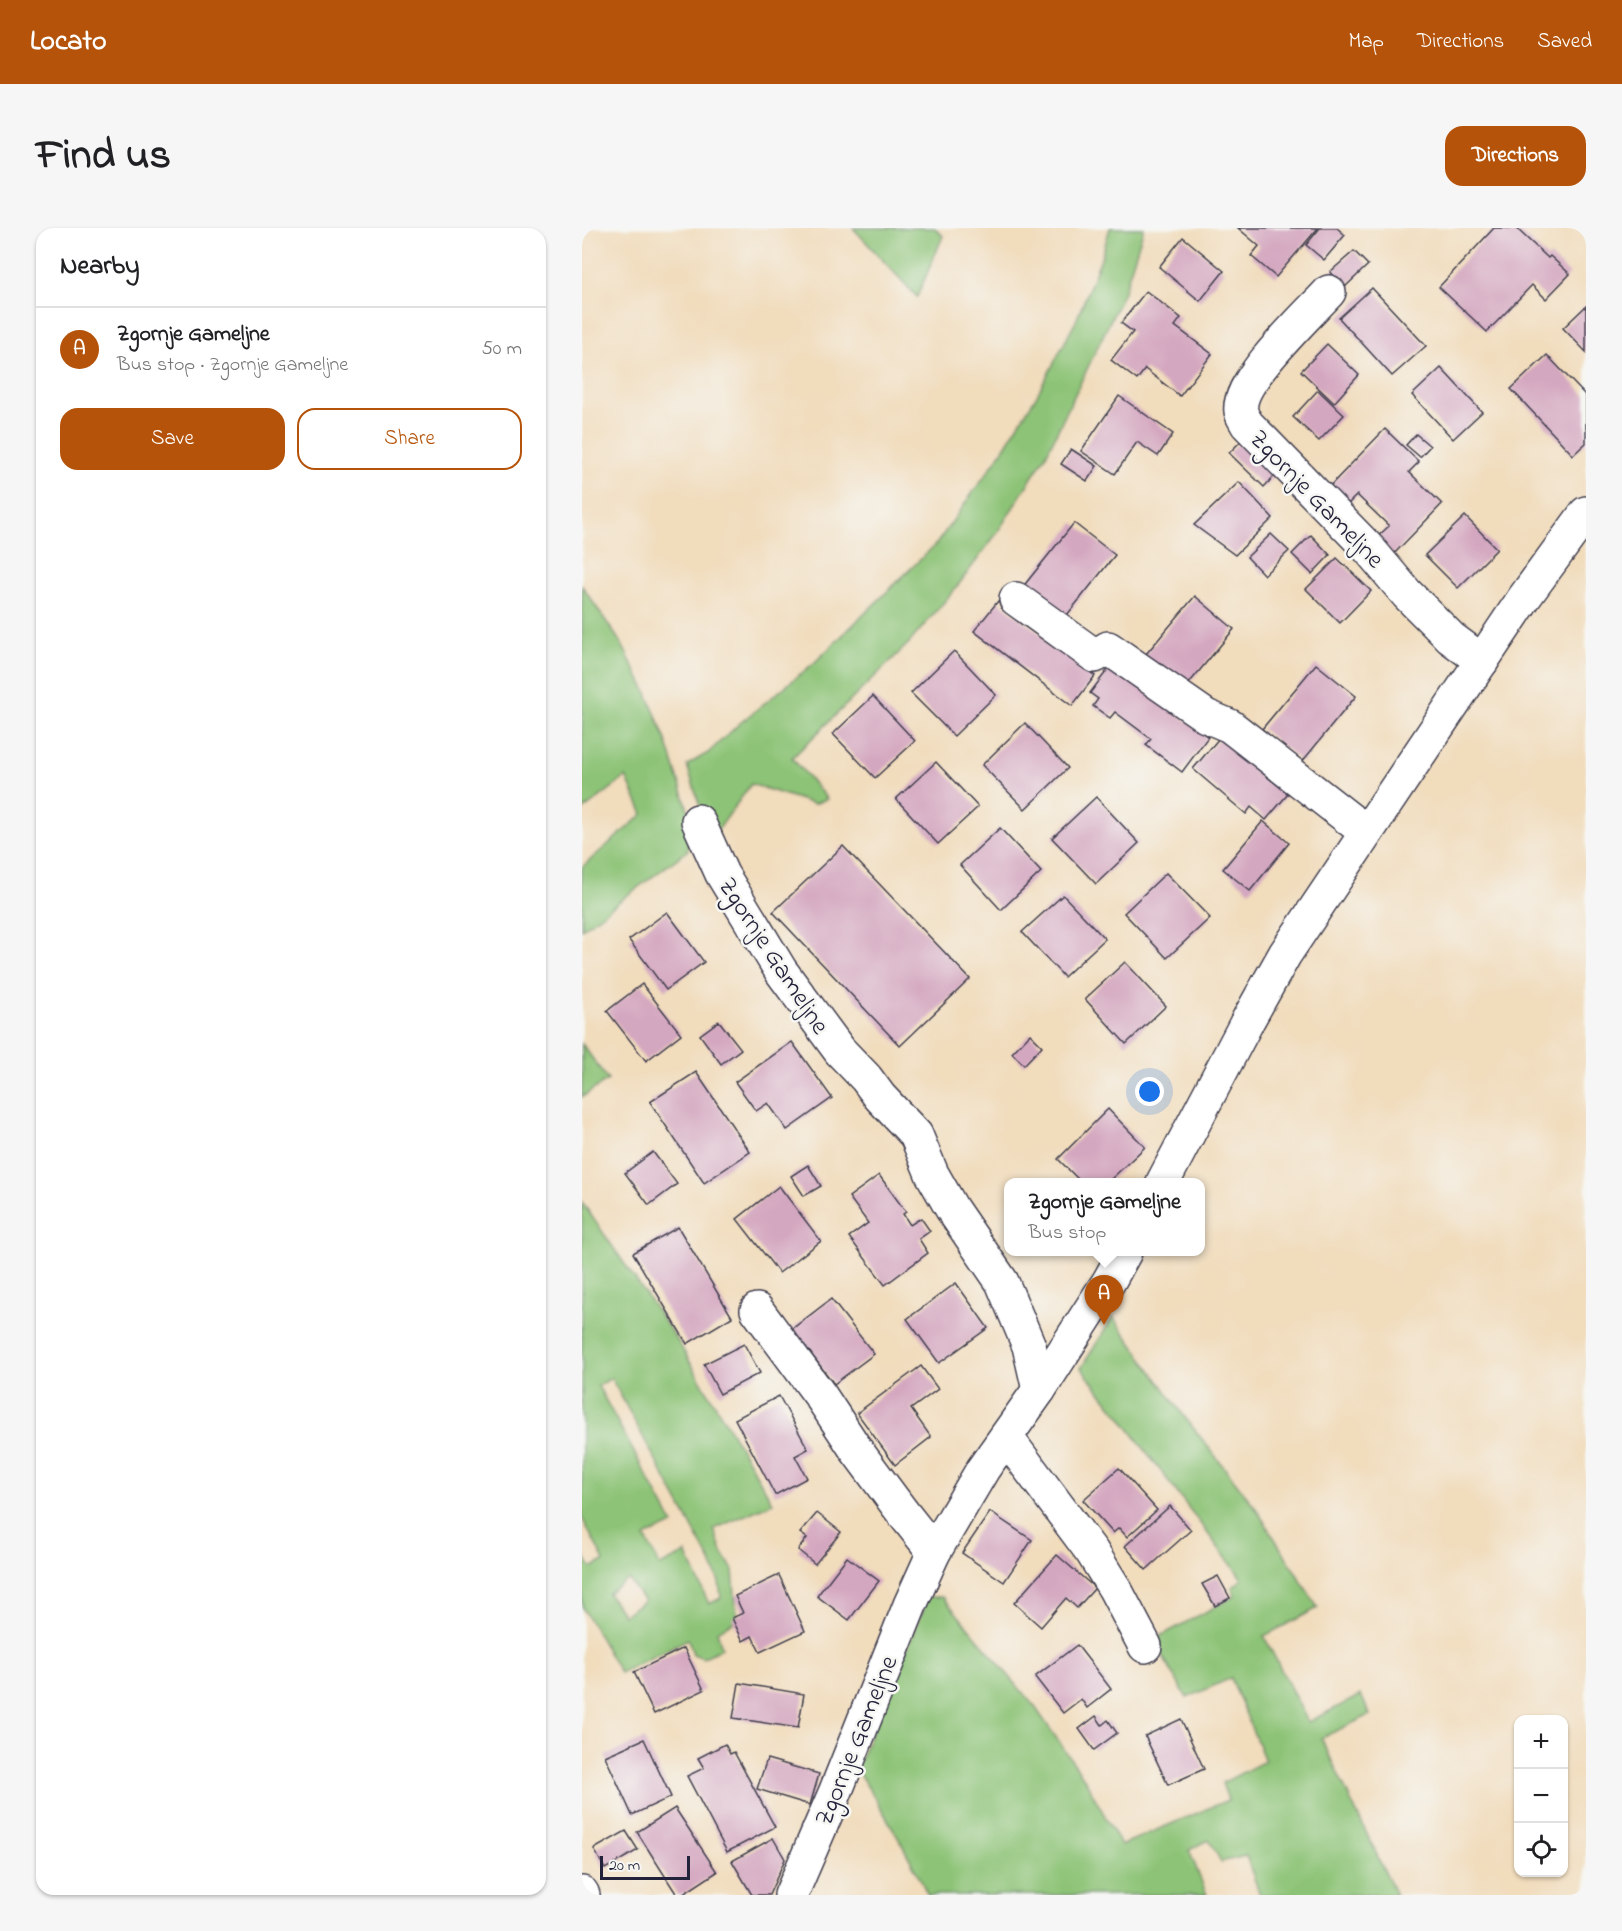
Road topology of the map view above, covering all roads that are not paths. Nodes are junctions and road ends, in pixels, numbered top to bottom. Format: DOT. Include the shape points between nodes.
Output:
graph roads {
  1 [pos="1329,292"];
  2 [pos="1586,513"];
  3 [pos="1016,599"];
  4 [pos="1482,661"];
  5 [pos="698,821"];
  6 [pos="1366,832"];
  7 [pos="1166,1178"];
  8 [pos="1122,1256"];
  9 [pos="757,1310"];
  10 [pos="1040,1390"];
  11 [pos="1006,1437"];
  12 [pos="934,1552"];
  13 [pos="1145,1646"];
  14 [pos="790,1895"];
  1 -- 4 [label="street, Zgornje Gameljne" via="1259,367 1240,410 1247,424 1369,549 1407,594 1451,638"];
  2 -- 4 [label="street"];
  3 -- 6 [label="street" via="1095,656 1108,648 1206,716 1230,726"];
  4 -- 6 [label="street"];
  5 -- 10 [label="street, Zgornje Gameljne" via="722,874 781,971 840,1051 916,1135 952,1209 1002,1282 1029,1346"];
  6 -- 7 [label="street" via="1285,954"];
  8 -- 10 [label="street, Zgornje Gameljne"];
  9 -- 12 [label="street"];
  10 -- 11 [label="street, Zgornje Gameljne"];
  11 -- 12 [label="street, Zgornje Gameljne"];
  11 -- 13 [label="street" via="1092,1552"];
  12 -- 14 [label="street, Zgornje Gameljne"];
}
